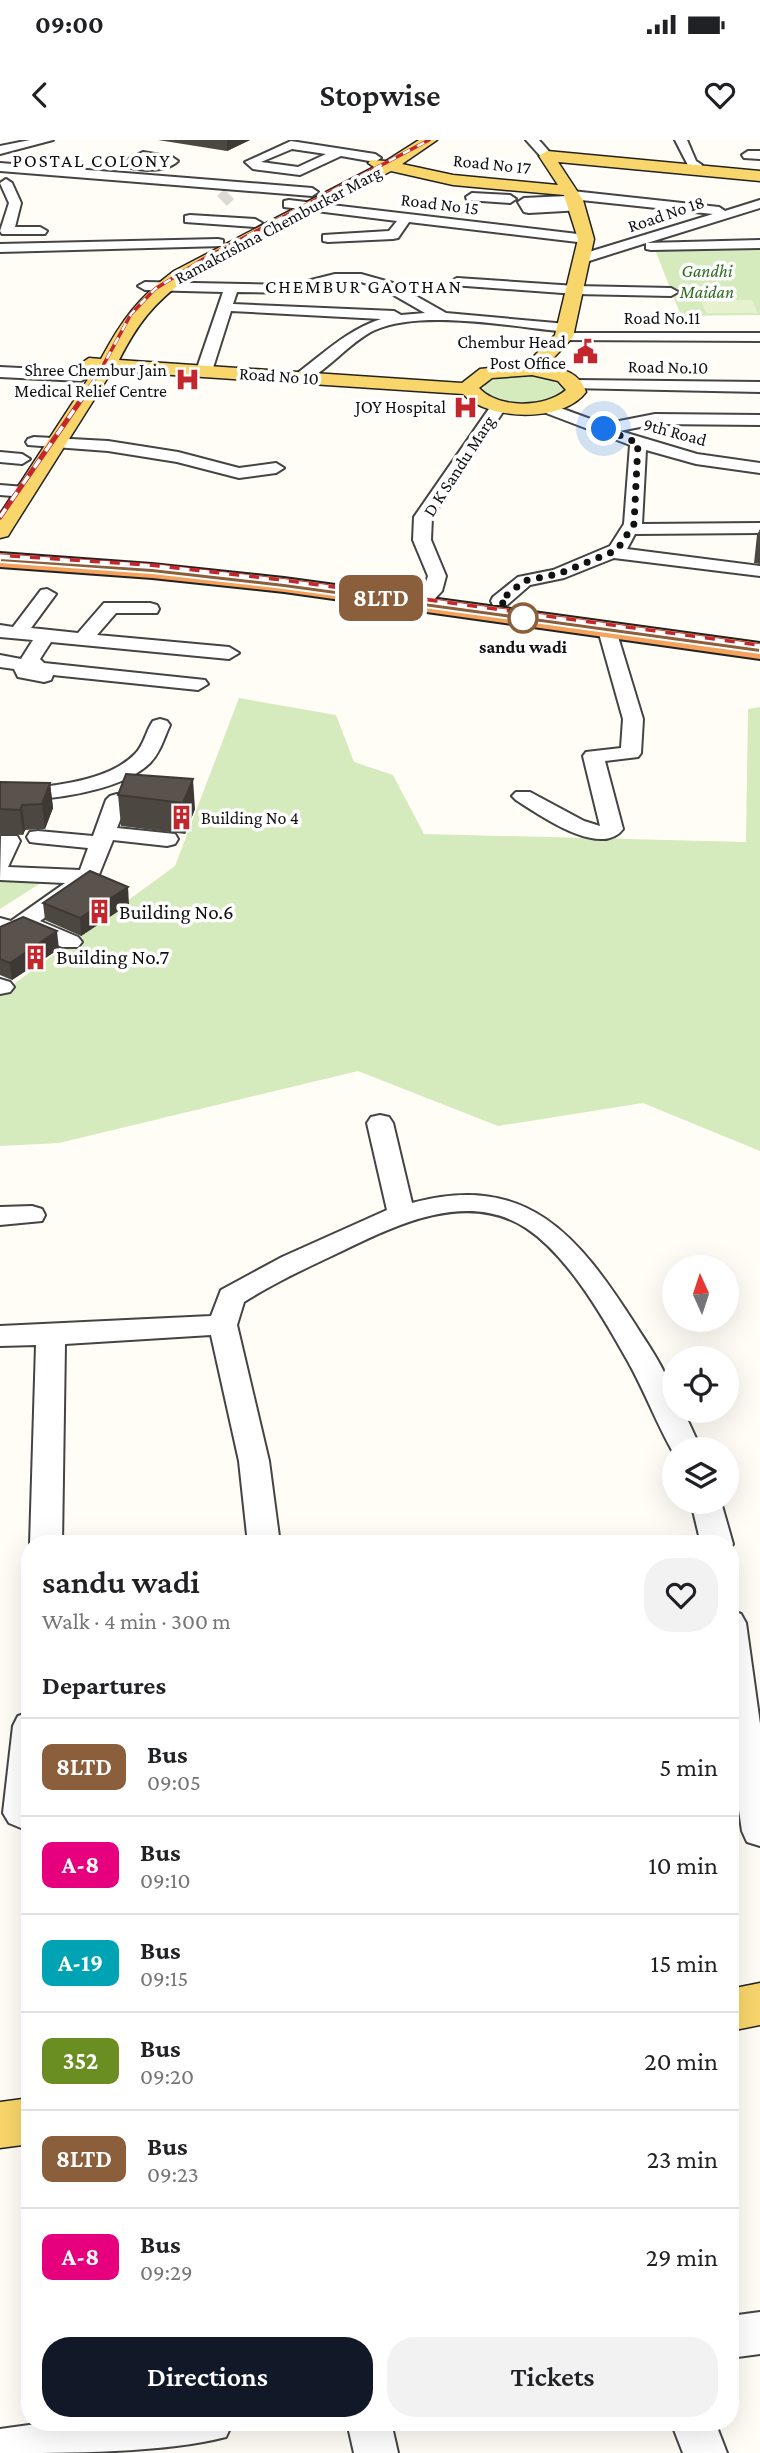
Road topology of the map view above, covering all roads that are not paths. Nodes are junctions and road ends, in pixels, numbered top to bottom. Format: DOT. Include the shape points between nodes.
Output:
graph roads {
  1 [pos="47,140"];
  2 [pos="407,140"];
  3 [pos="429,140"];
  4 [pos="532,140"];
  5 [pos="681,140"];
  6 [pos="159,147"];
  7 [pos="0,150"];
  8 [pos="276,151"];
  9 [pos="340,152"];
  10 [pos="290,153"];
  11 [pos="547,156"];
  12 [pos="262,158"];
  13 [pos="329,163"];
  14 [pos="373,163"];
  15 [pos="0,167"];
  16 [pos="690,167"];
  17 [pos="99,175"];
  18 [pos="760,176"];
  19 [pos="1,189"];
  20 [pos="508,190"];
  21 [pos="231,191"];
  22 [pos="472,197"];
  23 [pos="573,198"];
  24 [pos="303,201"];
  25 [pos="760,204"];
  26 [pos="727,212"];
  27 [pos="405,218"];
  28 [pos="190,221"];
  29 [pos="255,223"];
  30 [pos="53,230"];
  31 [pos="3,231"];
  32 [pos="86,231"];
  33 [pos="328,238"];
  34 [pos="586,239"];
  35 [pos="218,243"];
  36 [pos="760,244"];
  37 [pos="87,246"];
  38 [pos="624,247"];
  39 [pos="0,248"];
  40 [pos="577,274"];
  41 [pos="457,282"];
  42 [pos="155,287"];
  43 [pos="231,289"];
  44 [pos="671,292"];
  45 [pos="413,299"];
  46 [pos="143,305"];
  47 [pos="170,306"];
  48 [pos="218,307"];
  49 [pos="441,316"];
  50 [pos="417,318"];
  51 [pos="567,326"];
  52 [pos="760,337"];
  53 [pos="92,368"];
  54 [pos="532,369"];
  55 [pos="204,371"];
  56 [pos="0,372"];
  57 [pos="300,378"];
  58 [pos="575,385"];
  59 [pos="760,387"];
  60 [pos="470,389"];
  61 [pos="499,406"];
  62 [pos="544,407"];
  63 [pos="61,412"];
  64 [pos="760,420"];
  65 [pos="604,429"];
  66 [pos="34,442"];
  67 [pos="56,443"];
  68 [pos="638,443"];
  69 [pos="0,457"];
  70 [pos="22,459"];
  71 [pos="757,467"];
  72 [pos="276,468"];
  73 [pos="0,490"];
  74 [pos="25,492"];
  75 [pos="760,528"];
  76 [pos="631,529"];
  77 [pos="3,544"];
  78 [pos="611,552"];
  79 [pos="39,561"];
  80 [pos="0,569"];
  81 [pos="760,571"];
  82 [pos="47,594"];
  83 [pos="427,597"];
  84 [pos="500,601"];
  85 [pos="143,608"];
  86 [pos="607,629"];
  87 [pos="9,632"];
  88 [pos="46,635"];
  89 [pos="760,636"];
  90 [pos="132,649"];
  91 [pos="760,651"];
  92 [pos="229,653"];
  93 [pos="176,654"];
  94 [pos="0,661"];
  95 [pos="79,663"];
  96 [pos="119,676"];
  97 [pos="162,680"];
  98 [pos="198,684"];
  99 [pos="160,725"];
  100 [pos="0,796"];
  101 [pos="523,796"];
  102 [pos="117,800"];
  103 [pos="38,837"];
  104 [pos="102,838"];
  105 [pos="167,839"];
  106 [pos="9,841"];
  107 [pos="0,863"];
  108 [pos="0,873"];
  109 [pos="88,877"];
  110 [pos="9,929"];
  111 [pos="70,942"];
  112 [pos="380,1123"];
  113 [pos="401,1214"];
  114 [pos="32,1215"];
  115 [pos="0,1216"];
  116 [pos="223,1325"];
  117 [pos="51,1335"];
  118 [pos="0,1336"];
  119 [pos="681,1437"];
  120 [pos="709,1514"];
  121 [pos="46,1535"];
  122 [pos="264,1535"];
  123 [pos="715,1535"];
  124 [pos="739,1699"];
  125 [pos="21,1787"];
  126 [pos="17,1814"];
  127 [pos="760,1831"];
  128 [pos="760,2004"];
  129 [pos="739,2008"];
  130 [pos="21,2122"];
  131 [pos="0,2125"];
  132 [pos="760,2333"];
  133 [pos="739,2336"];
  134 [pos="90,2431"];
  135 [pos="371,2431"];
  136 [pos="696,2431"];
  137 [pos="0,2451"];
  138 [pos="376,2453"];
  139 [pos="705,2453"];
  1 -- 7 [label="street"];
  2 -- 14 [label="main road, Ramakrishna Chemburkar Marg"];
  3 -- 14 [label="main road, Ramakrishna Chemburkar Marg"];
  4 -- 11 [label="street"];
  5 -- 16 [label="street"];
  6 -- 17 [label="street"];
  8 -- 9 [label="street" via="291,145"];
  8 -- 12 [label="street"];
  8 -- 12 [label="street" via="250,163"];
  9 -- 13 [label="street"];
  9 -- 14 [label="street"];
  10 -- 13 [label="street"];
  11 -- 16 [label="main road"];
  11 -- 23 [label="main road"];
  12 -- 13 [label="street" via="300,172"];
  13 -- 14 [label="street"];
  14 -- 20 [label="main road, Road No 17"];
  14 -- 24 [label="main road, Ramakrishna Chemburkar Marg"];
  14 -- 24 [label="main road, Ramakrishna Chemburkar Marg"];
  15 -- 17 [label="street"];
  16 -- 18 [label="main road"];
  17 -- 21 [label="street"];
  19 -- 21 [label="street"];
  19 -- 31 [label="street" via="15,203"];
  20 -- 22 [label="street"];
  20 -- 23 [label="main road, Road No 17"];
  21 -- 24 [label="street, Road No 15"];
  23 -- 26 [label="street"];
  23 -- 34 [label="main road"];
  24 -- 27 [label="street, Road No 15"];
  24 -- 29 [label="main road, Ramakrishna Chemburkar Marg"];
  24 -- 42 [label="main road, Ramakrishna Chemburkar Marg"];
  25 -- 26 [label="street, Road No 18"];
  26 -- 38 [label="street, Road No 18"];
  27 -- 33 [label="street" via="390,241"];
  27 -- 34 [label="street, Road No 15"];
  28 -- 29 [label="street"];
  29 -- 35 [label="main road, Ramakrishna Chemburkar Marg"];
  30 -- 31 [label="street"];
  32 -- 37 [label="street" via="91,233"];
  34 -- 40 [label="main road"];
  35 -- 37 [label="street"];
  35 -- 42 [label="main road, Ramakrishna Chemburkar Marg"];
  36 -- 38 [label="street"];
  37 -- 39 [label="street"];
  38 -- 40 [label="street, Road No 18"];
  40 -- 41 [label="street"];
  40 -- 44 [label="street"];
  40 -- 51 [label="main road"];
  42 -- 43 [label="street"];
  42 -- 46 [label="main road, Ramakrishna Chemburkar Marg"];
  42 -- 53 [label="main road, Ramakrishna Chemburkar Marg" via="127,303"];
  43 -- 45 [label="street" via="292,289 328,278 368,274"];
  43 -- 48 [label="street"];
  45 -- 49 [label="street"];
  45 -- 51 [label="street"];
  46 -- 47 [label="street"];
  46 -- 53 [label="main road, Ramakrishna Chemburkar Marg"];
  48 -- 50 [label="street"];
  48 -- 55 [label="street"];
  49 -- 50 [label="street"];
  49 -- 51 [label="street"];
  50 -- 57 [label="street" via="370,327"];
  51 -- 52 [label="street, Road No.11"];
  51 -- 54 [label="main road"];
  53 -- 55 [label="main road, Road No 10"];
  53 -- 56 [label="street"];
  53 -- 63 [label="main road, Ramakrishna Chemburkar Marg"];
  54 -- 58 [label="main road" via="560,375"];
  54 -- 60 [label="main road" via="487,373 471,383"];
  55 -- 57 [label="main road, Road No 10"];
  57 -- 60 [label="main road, Road No 10"];
  58 -- 59 [label="street, Road No.10"];
  58 -- 62 [label="main road" via="571,398"];
  60 -- 61 [label="main road" via="478,398"];
  61 -- 62 [label="main road"];
  61 -- 83 [label="street, D K Sandu Marg" via="423,517 422,540 437,576"];
  62 -- 65 [label="street, 9th Road"];
  63 -- 66 [label="main road, Ramakrishna Chemburkar Marg"];
  63 -- 67 [label="main road, Ramakrishna Chemburkar Marg"];
  64 -- 65 [label="street" via="655,419"];
  65 -- 68 [label="street, 9th Road"];
  66 -- 67 [label="street"];
  66 -- 70 [label="main road, Ramakrishna Chemburkar Marg"];
  67 -- 72 [label="street" via="178,457 239,473"];
  67 -- 74 [label="main road, Ramakrishna Chemburkar Marg"];
  68 -- 71 [label="street, 9th Road" via="672,464"];
  68 -- 76 [label="street"];
  69 -- 70 [label="street"];
  70 -- 73 [label="main road, Ramakrishna Chemburkar Marg"];
  73 -- 74 [label="street"];
  74 -- 77 [label="main road, Ramakrishna Chemburkar Marg"];
  75 -- 76 [label="street"];
  76 -- 78 [label="street"];
  77 -- 79 [label="highway"];
  77 -- 83 [label="highway" via="160,558"];
  78 -- 81 [label="street"];
  78 -- 84 [label="street" via="558,574 524,581"];
  79 -- 80 [label="highway"];
  79 -- 83 [label="highway"];
  82 -- 87 [label="street"];
  83 -- 84 [label="highway"];
  83 -- 86 [label="highway"];
  84 -- 89 [label="highway"];
  85 -- 95 [label="street" via="126,622 100,620"];
  86 -- 91 [label="highway"];
  86 -- 101 [label="street" via="633,719 631,753 593,756 612,828 598,834 576,827"];
  87 -- 88 [label="street"];
  88 -- 95 [label="street"];
  88 -- 95 [label="street" via="30,660 32,664 38,668"];
  90 -- 96 [label="street"];
  92 -- 95 [label="street"];
  93 -- 97 [label="street"];
  94 -- 95 [label="street" via="22,665 25,673"];
  95 -- 96 [label="street"];
  96 -- 97 [label="street"];
  97 -- 98 [label="street"];
  99 -- 100 [label="street" via="143,759 112,777 81,786"];
  102 -- 104 [label="street"];
  103 -- 104 [label="street"];
  104 -- 105 [label="street"];
  104 -- 109 [label="street"];
  106 -- 107 [label="street"];
  108 -- 109 [label="street"];
  109 -- 110 [label="street"];
  110 -- 111 [label="street"];
  112 -- 113 [label="street"];
  113 -- 116 [label="street" via="240,1291 231,1297"];
  113 -- 119 [label="street" via="467,1201 533,1220 558,1238 632,1341"];
  114 -- 115 [label="street"];
  116 -- 117 [label="street"];
  116 -- 122 [label="street" via="243,1398 262,1497"];
  117 -- 118 [label="street"];
  117 -- 121 [label="street"];
  120 -- 123 [label="street"];
  124 -- 127 [label="street"];
  125 -- 126 [label="street"];
  128 -- 129 [label="main road"];
  130 -- 131 [label="main road"];
  132 -- 133 [label="street"];
  134 -- 137 [label="street"];
  135 -- 138 [label="street"];
  136 -- 139 [label="street"];
}
